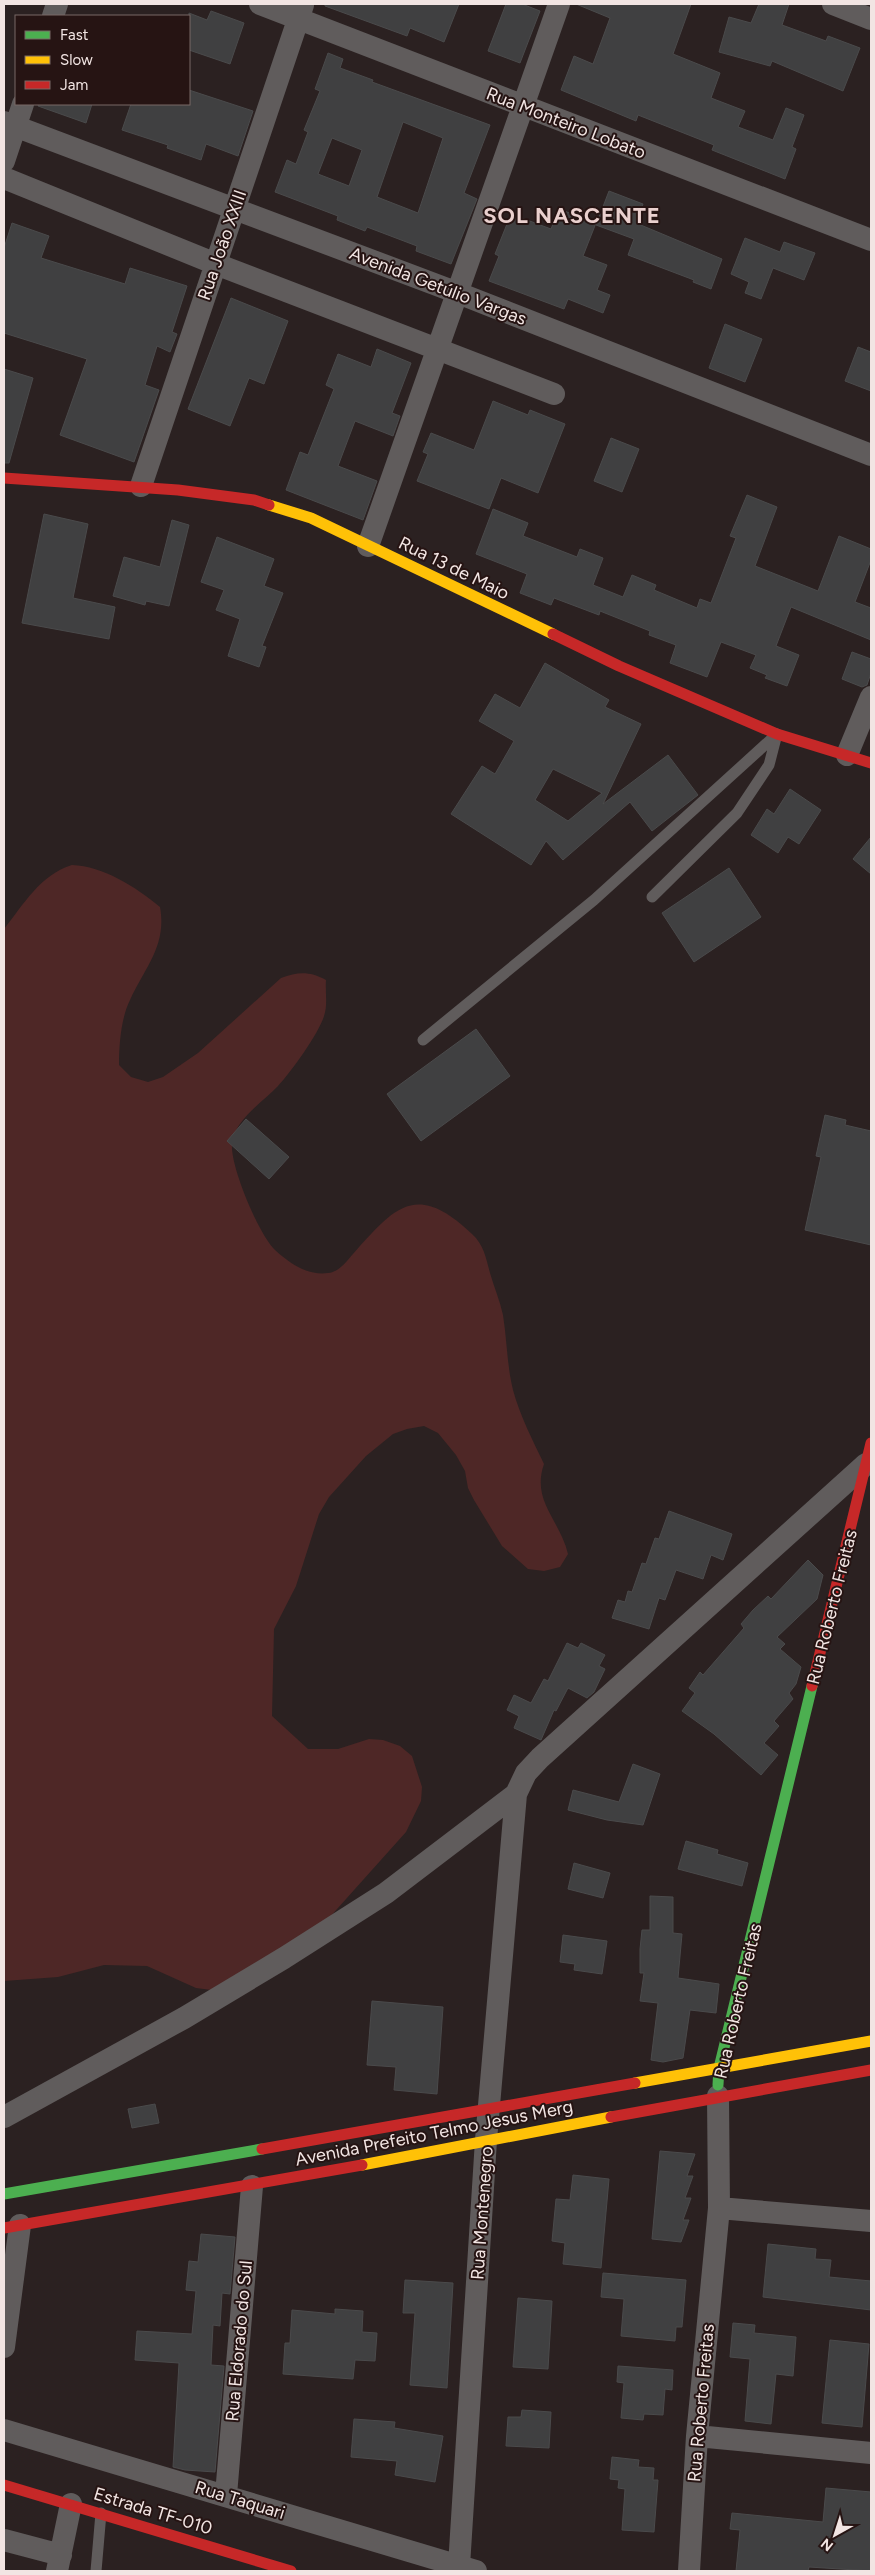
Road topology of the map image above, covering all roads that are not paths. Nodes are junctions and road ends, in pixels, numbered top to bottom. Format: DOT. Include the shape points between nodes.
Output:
graph roads {
  1 [pos="260,4"];
  2 [pos="559,4"];
  3 [pos="833,4"];
  4 [pos="300,11"];
  5 [pos="871,19"];
  6 [pos="22,105"];
  7 [pos="523,106"];
  8 [pos="10,124"];
  9 [pos="4,161"];
  10 [pos="4,178"];
  11 [pos="234,208"];
  12 [pos="871,240"];
  13 [pos="216,264"];
  14 [pos="458,293"];
  15 [pos="438,348"];
  16 [pos="554,394"];
  17 [pos="871,455"];
  18 [pos="4,478"];
  19 [pos="141,486"];
  20 [pos="368,546"];
  21 [pos="871,697"];
  22 [pos="777,734"];
  23 [pos="847,755"];
  24 [pos="871,763"];
  25 [pos="652,897"];
  26 [pos="423,1040"];
  27 [pos="869,1453"];
  28 [pos="516,1794"];
  29 [pos="871,2042"];
  30 [pos="719,2068"];
  31 [pos="871,2070"];
  32 [pos="718,2096"];
  33 [pos="490,2108"];
  34 [pos="4,2117"];
  35 [pos="486,2140"];
  36 [pos="252,2186"];
  37 [pos="4,2194"];
  38 [pos="719,2208"];
  39 [pos="871,2221"];
  40 [pos="12,2227"];
  41 [pos="4,2347"];
  42 [pos="4,2430"];
  43 [pos="697,2436"];
  44 [pos="871,2453"];
  45 [pos="4,2485"];
  46 [pos="226,2495"];
  47 [pos="71,2504"];
  48 [pos="101,2513"];
  49 [pos="4,2540"];
  50 [pos="59,2563"];
  51 [pos="467,2569"];
  52 [pos="96,2571"];
  53 [pos="291,2571"];
  54 [pos="689,2571"];
  1 -- 4 [label="street, Rua Monteiro Lobato"];
  2 -- 7 [label="street"];
  3 -- 5 [label="street"];
  4 -- 7 [label="street, Rua Monteiro Lobato"];
  4 -- 11 [label="street, Rua João XXIII"];
  6 -- 8 [label="street"];
  7 -- 12 [label="street, Rua Monteiro Lobato"];
  7 -- 14 [label="street"];
  8 -- 9 [label="street"];
  8 -- 11 [label="street, Avenida Getúlio Vargas"];
  10 -- 13 [label="street"];
  11 -- 13 [label="street, Rua João XXIII"];
  11 -- 14 [label="street, Avenida Getúlio Vargas"];
  13 -- 15 [label="street"];
  13 -- 19 [label="street, Rua João XXIII"];
  14 -- 15 [label="street"];
  14 -- 17 [label="street, Avenida Getúlio Vargas"];
  15 -- 16 [label="street"];
  15 -- 20 [label="street"];
  18 -- 19 [label="main road, Rua 13 de Maio"];
  19 -- 20 [label="main road, Rua 13 de Maio" via="254,500 311,518"];
  20 -- 22 [label="main road, Rua 13 de Maio" via="619,666"];
  21 -- 23 [label="street"];
  22 -- 23 [label="main road, Rua 13 de Maio"];
  22 -- 25 [label="lane" via="769,765 737,813"];
  22 -- 26 [label="lane" via="594,900"];
  23 -- 24 [label="main road, Rua 13 de Maio"];
  27 -- 28 [label="street, Rua Montenegro" via="526,1773"];
  27 -- 30 [label="main road, Rua Roberto Freitas"];
  28 -- 33 [label="street, Rua Montenegro"];
  28 -- 34 [label="street" via="386,1893 299,1948 184,2018"];
  29 -- 30 [label="main road, Avenida Prefeito Telmo Jesus Merg"];
  30 -- 32 [label="main road, Rua Roberto Freitas"];
  30 -- 33 [label="main road, Avenida Prefeito Telmo Jesus Merg"];
  31 -- 32 [label="main road, Avenida Prefeito Telmo Jesus Merg"];
  32 -- 35 [label="main road, Avenida Prefeito Telmo Jesus Merg"];
  32 -- 38 [label="street, Rua Roberto Freitas"];
  33 -- 35 [label="street, Rua Montenegro"];
  33 -- 37 [label="main road, Avenida Prefeito Telmo Jesus Merg"];
  35 -- 36 [label="main road, Avenida Prefeito Telmo Jesus Merg"];
  35 -- 51 [label="street, Rua Montenegro"];
  36 -- 40 [label="main road, Avenida Prefeito Telmo Jesus Merg"];
  36 -- 46 [label="street, Rua Eldorado do Sul"];
  38 -- 39 [label="street"];
  38 -- 43 [label="street, Rua Roberto Freitas"];
  40 -- 41 [label="street"];
  42 -- 46 [label="street, Rua Taquari"];
  43 -- 44 [label="street"];
  43 -- 54 [label="street, Rua Roberto Freitas"];
  45 -- 47 [label="main road, Estrada TF-010"];
  46 -- 51 [label="street, Rua Taquari"];
  47 -- 48 [label="main road, Estrada TF-010"];
  47 -- 50 [label="street"];
  48 -- 52 [label="lane"];
  48 -- 53 [label="main road, Estrada TF-010"];
  49 -- 50 [label="street"];
}
